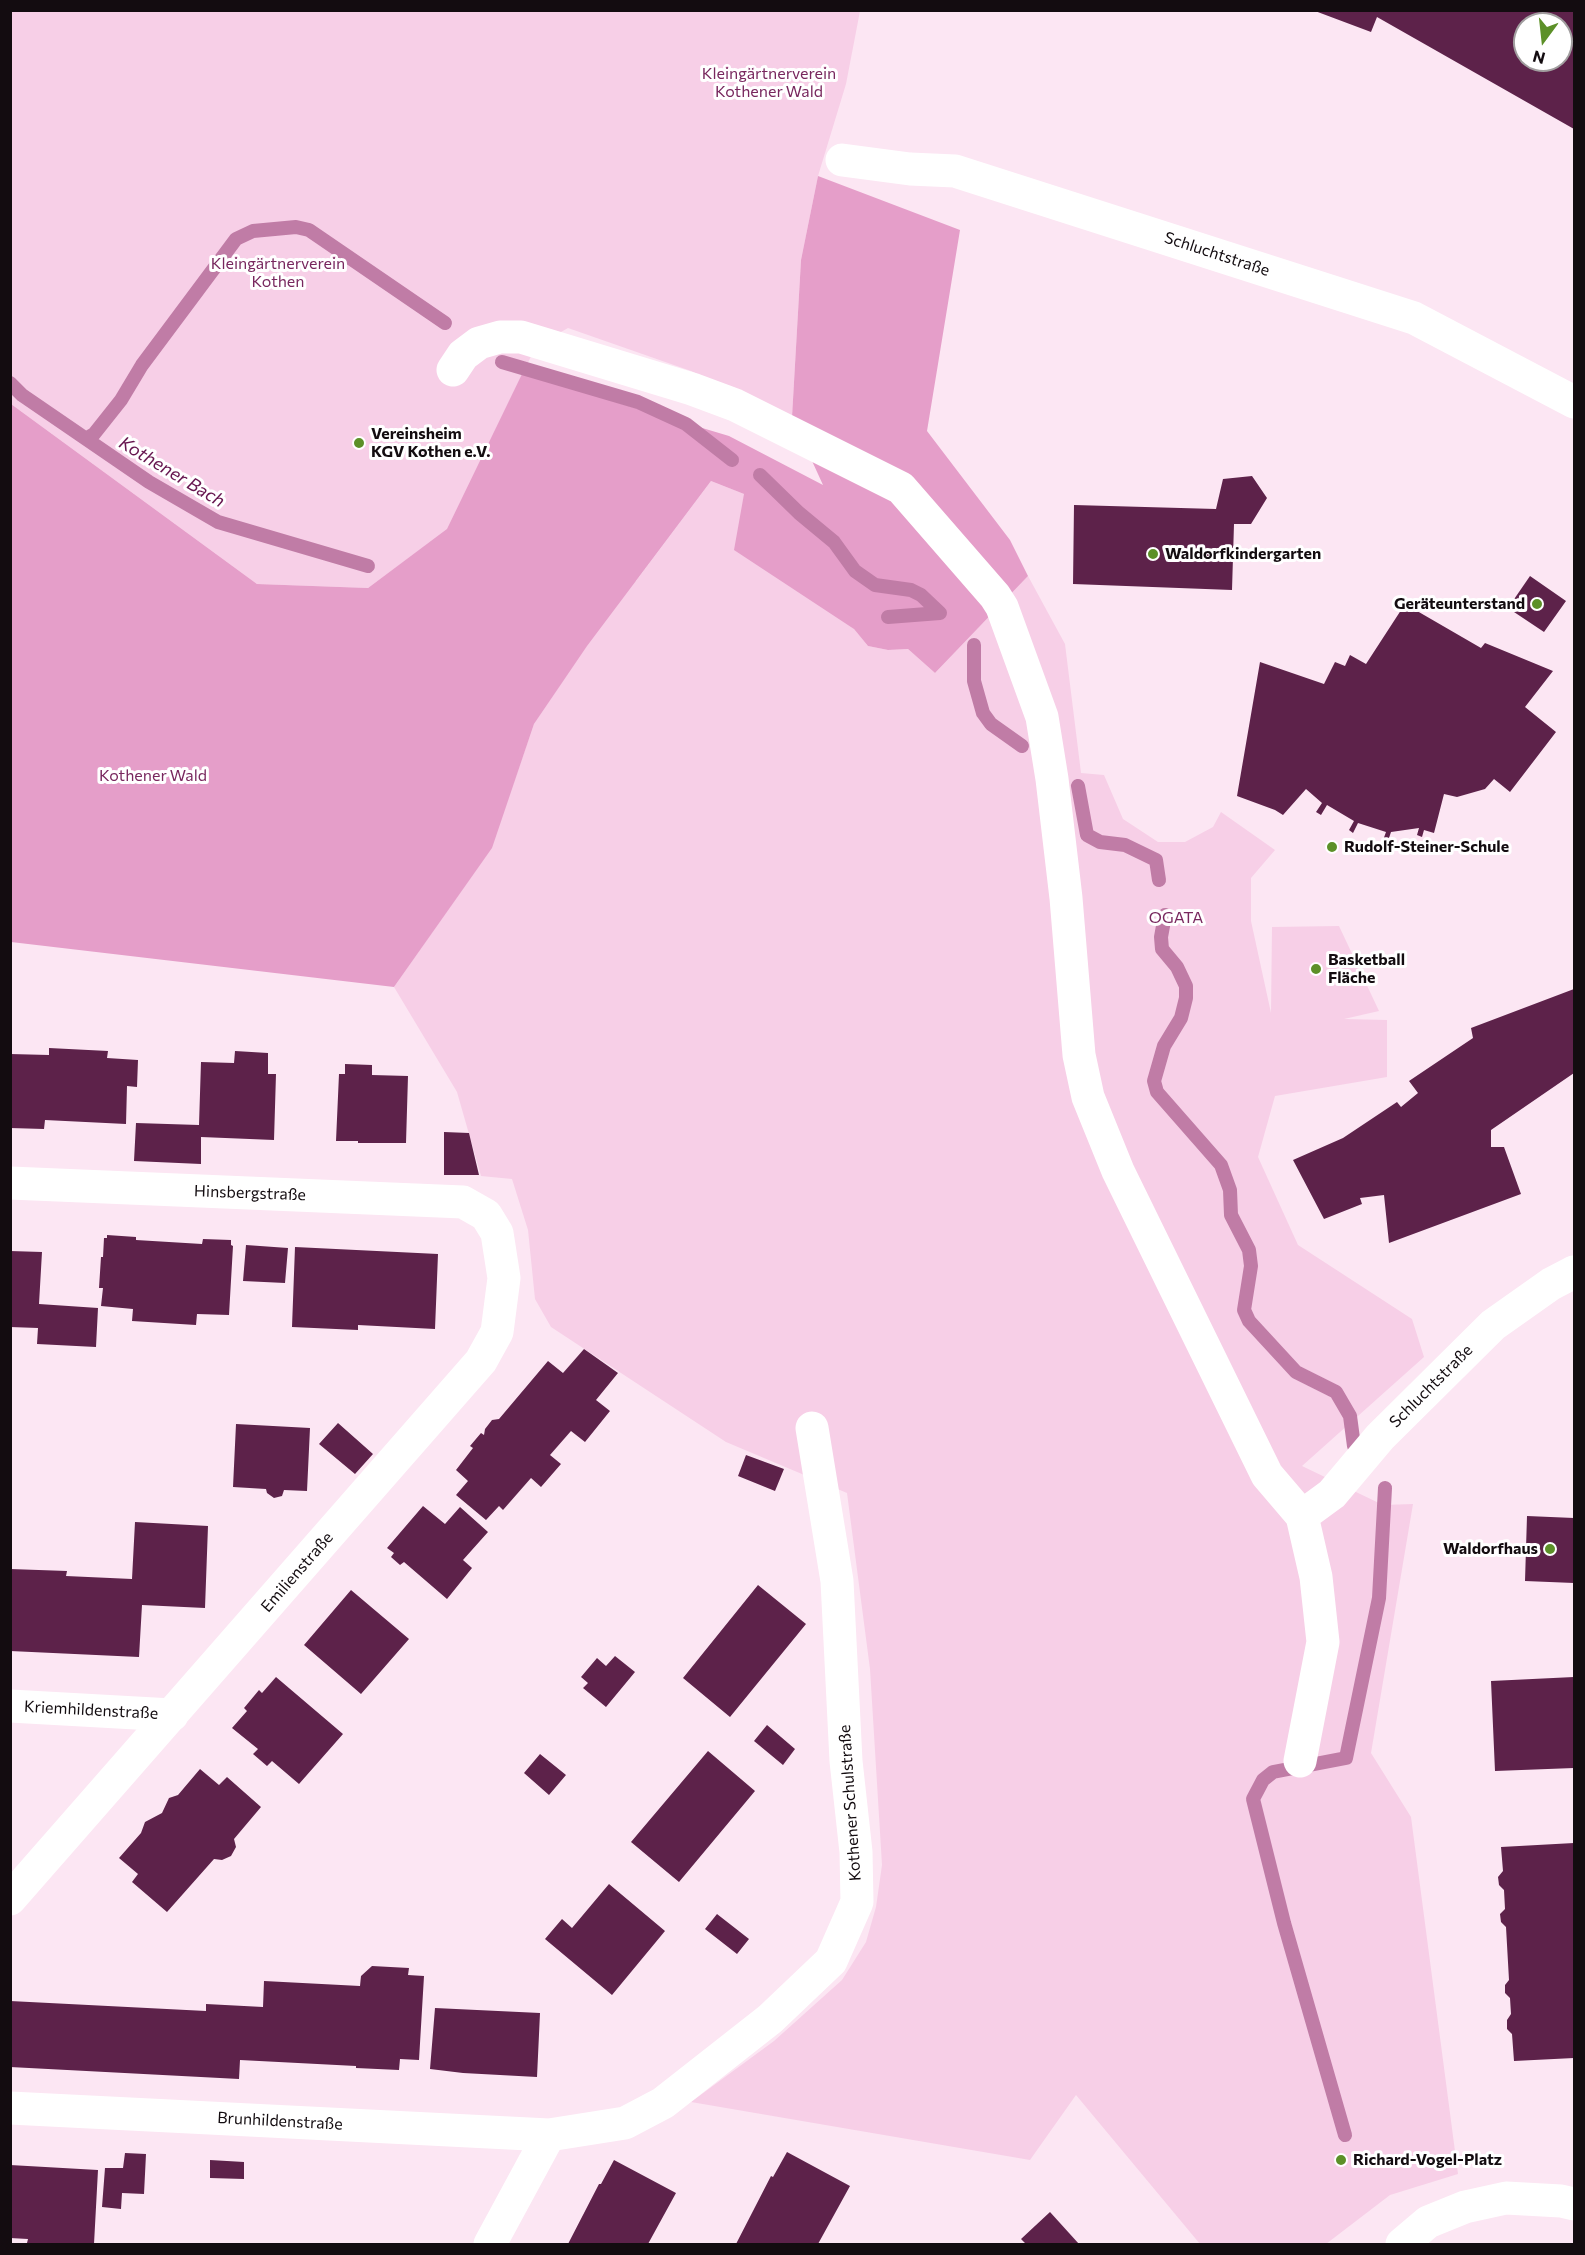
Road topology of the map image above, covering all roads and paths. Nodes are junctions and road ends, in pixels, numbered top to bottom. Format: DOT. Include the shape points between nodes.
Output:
graph roads {
  1 [pos="842,160"];
  2 [pos="453,370"];
  3 [pos="1575,402"];
  4 [pos="10,1183"];
  5 [pos="486,1215"];
  6 [pos="1575,1272"];
  7 [pos="812,1428"];
  8 [pos="1302,1516"];
  9 [pos="10,1706"];
  10 [pos="172,1715"];
  11 [pos="1300,1761"];
  12 [pos="10,1899"];
  13 [pos="10,2108"];
  14 [pos="549,2135"];
  15 [pos="1575,2204"];
  16 [pos="490,2244"];
  17 [pos="1402,2244"];
  1 -- 3 [label="street, Schluchtstraße" via="955,171 1414,318"];
  2 -- 8 [label="street" via="479,343 521,337 735,405 901,488 995,596 1042,717 1066,898 1078,1055 1088,1097 1118,1171 1268,1475"];
  4 -- 5 [label="street, Hinsbergstraße" via="463,1202"];
  5 -- 10 [label="street, Emilienstraße" via="497,1233 504,1278 497,1332 481,1361"];
  6 -- 8 [label="street, Schluchtstraße" via="1493,1325 1380,1437 1332,1494"];
  7 -- 14 [label="street, Kothener Schulstraße" via="837,1581 857,1902 831,1961 770,2019 663,2103 625,2123"];
  8 -- 11 [label="street" via="1316,1577 1323,1642"];
  9 -- 10 [label="street, Kriemhildenstraße"];
  10 -- 12 [label="street, Emilienstraße"];
  13 -- 14 [label="street, Brunhildenstraße"];
  14 -- 16 [label="street"];
  15 -- 17 [label="street" via="1506,2198 1465,2207 1428,2222"];
}
